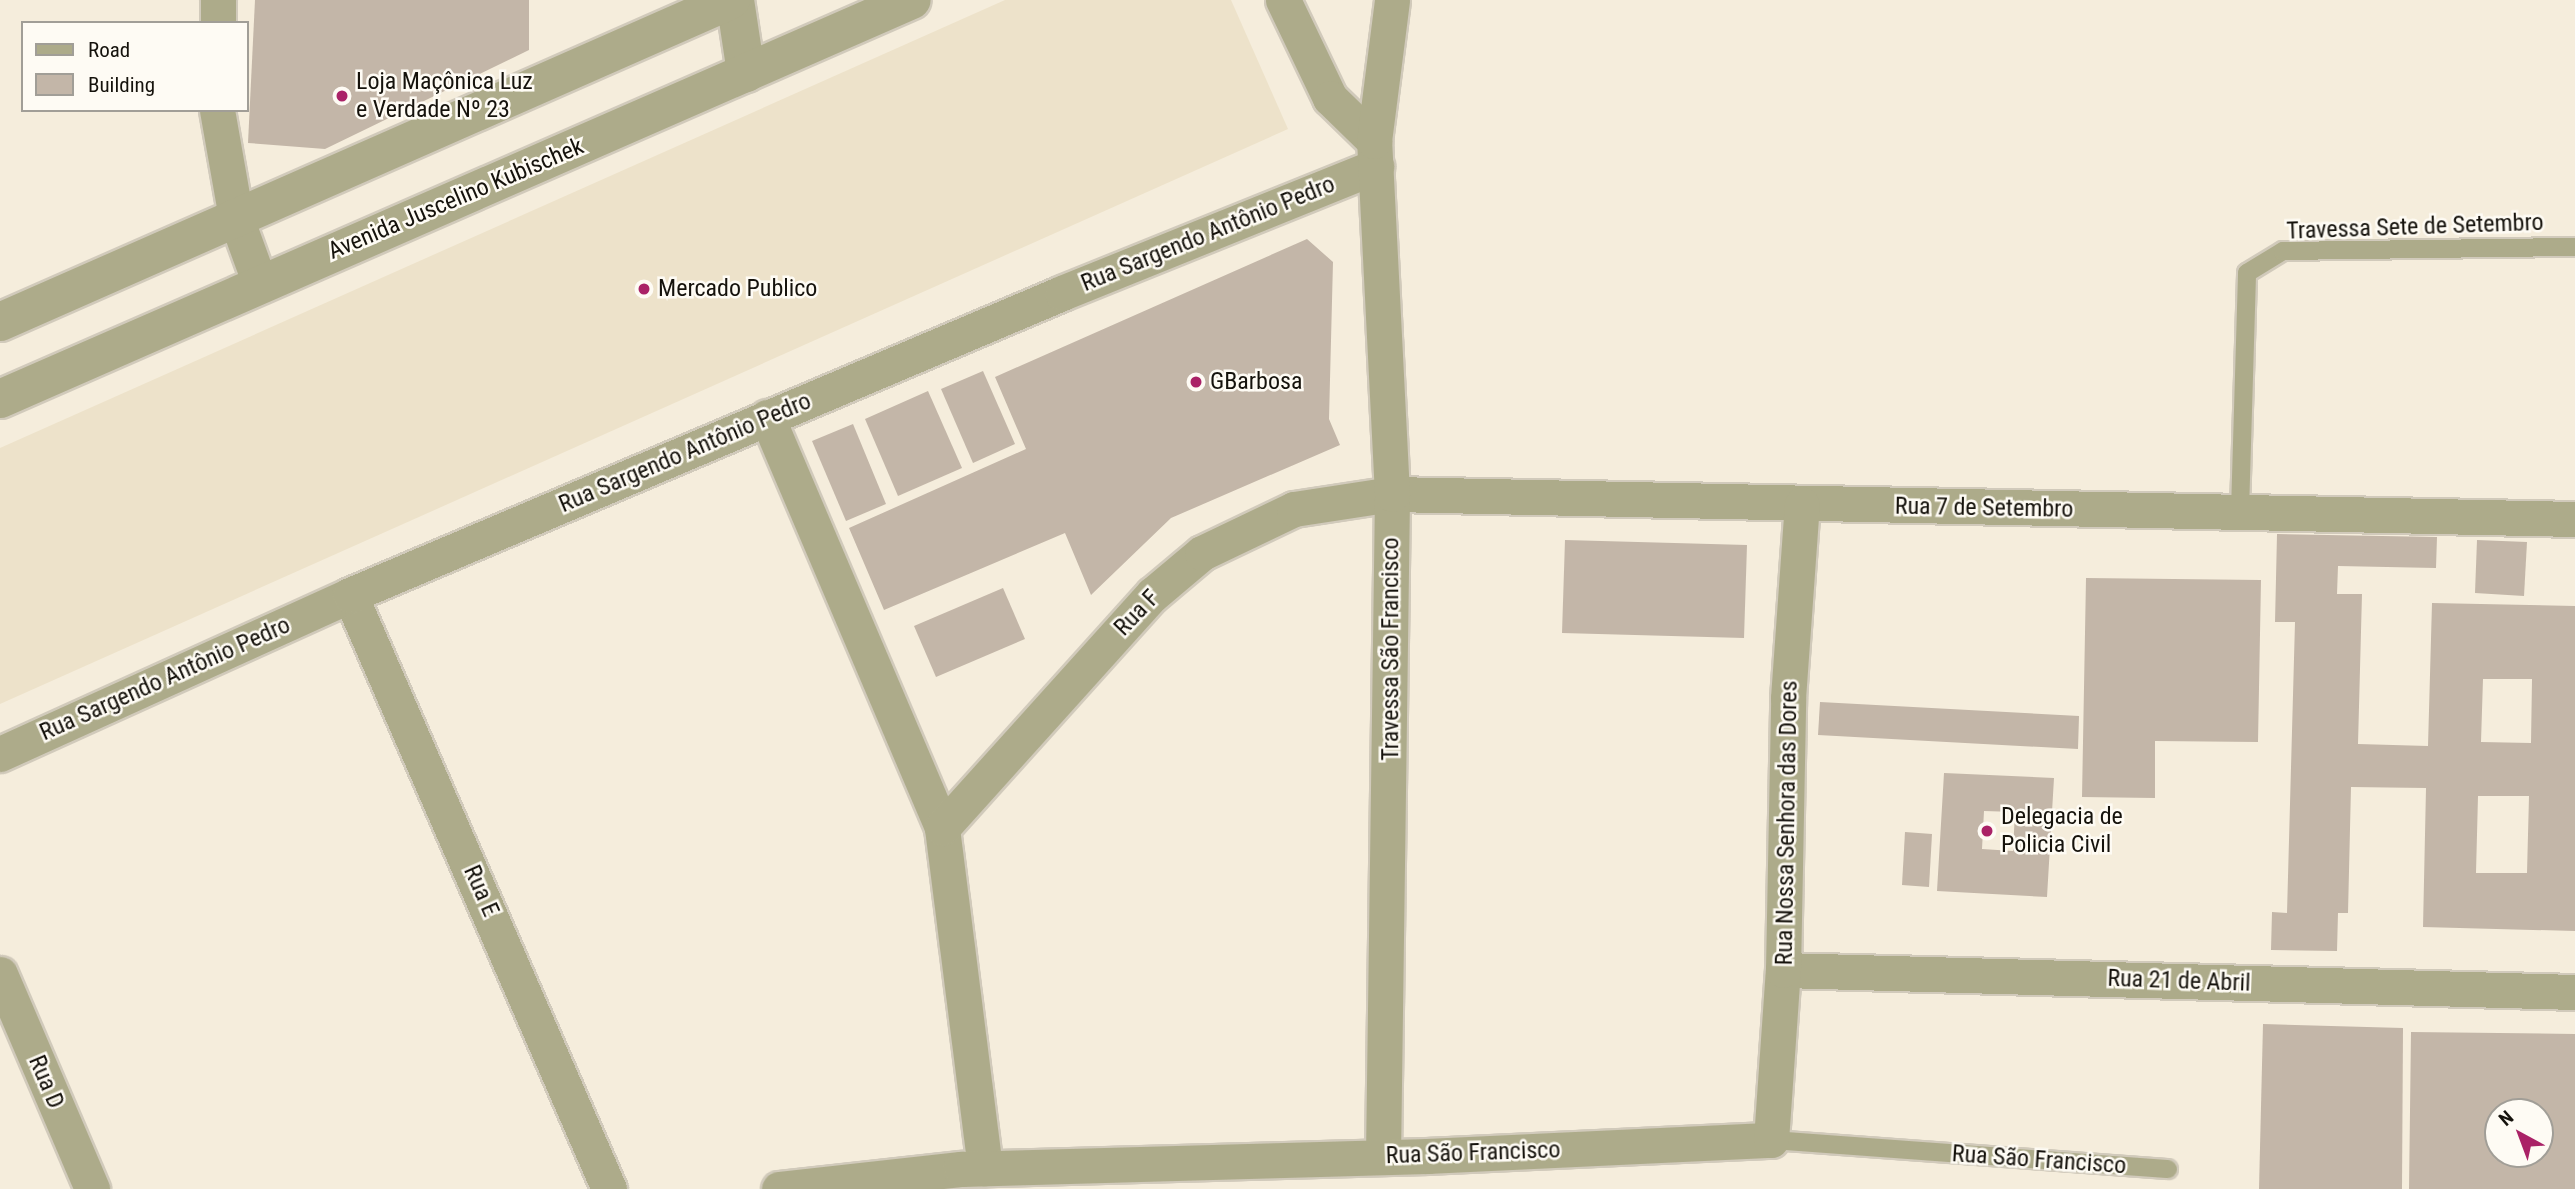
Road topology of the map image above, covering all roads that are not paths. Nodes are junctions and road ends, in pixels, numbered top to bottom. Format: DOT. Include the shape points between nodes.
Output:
graph roads {
  1 [pos="218,0"];
  2 [pos="912,0"];
  3 [pos="1283,0"];
  4 [pos="1392,0"];
  5 [pos="718,3"];
  6 [pos="218,21"];
  7 [pos="746,74"];
  8 [pos="217,112"];
  9 [pos="1375,154"];
  10 [pos="236,218"];
  11 [pos="2575,247"];
  12 [pos="260,284"];
  13 [pos="0,322"];
  14 [pos="0,399"];
  15 [pos="767,418"];
  16 [pos="1392,494"];
  17 [pos="1802,505"];
  18 [pos="2240,511"];
  19 [pos="2575,519"];
  20 [pos="350,595"];
  21 [pos="0,754"];
  22 [pos="942,828"];
  23 [pos="1783,970"];
  24 [pos="0,974"];
  25 [pos="2575,992"];
  26 [pos="1771,1140"];
  27 [pos="1383,1157"];
  28 [pos="2168,1169"];
  29 [pos="970,1175"];
  30 [pos="92,1189"];
  31 [pos="609,1189"];
  32 [pos="779,1189"];
  1 -- 6 [label="street"];
  2 -- 7 [label="street, Avenida Juscelino Kubischek"];
  3 -- 9 [label="street" via="1330,98"];
  4 -- 9 [label="street, Travessa São Francisco"];
  5 -- 7 [label="street"];
  5 -- 10 [label="street"];
  7 -- 12 [label="street, Avenida Juscelino Kubischek"];
  8 -- 10 [label="street"];
  9 -- 15 [label="street, Rua Sargendo Antônio Pedro"];
  9 -- 16 [label="street, Travessa São Francisco"];
  10 -- 12 [label="street"];
  10 -- 13 [label="street"];
  11 -- 18 [label="lane, Travessa Sete de Setembro" via="2283,251 2247,273"];
  12 -- 14 [label="street, Avenida Juscelino Kubischek"];
  15 -- 20 [label="street, Rua Sargendo Antônio Pedro"];
  15 -- 22 [label="street"];
  16 -- 17 [label="street, Rua 7 de Setembro"];
  16 -- 22 [label="street, Rua F" via="1294,509 1202,553 1152,595"];
  16 -- 27 [label="street, Travessa São Francisco"];
  17 -- 18 [label="street, Rua 7 de Setembro"];
  17 -- 23 [label="street, Rua Nossa Senhora das Dores" via="1788,698"];
  18 -- 19 [label="street, Rua 7 de Setembro"];
  20 -- 21 [label="street, Rua Sargendo Antônio Pedro"];
  20 -- 31 [label="street, Rua E"];
  22 -- 29 [label="street"];
  23 -- 25 [label="street, Rua 21 de Abril"];
  23 -- 26 [label="street, Rua Nossa Senhora das Dores"];
  24 -- 30 [label="street, Rua D"];
  26 -- 27 [label="street, Rua São Francisco"];
  26 -- 28 [label="lane, Rua São Francisco"];
  27 -- 29 [label="street, Rua São Francisco"];
  29 -- 32 [label="street, Rua São Francisco"];
}
